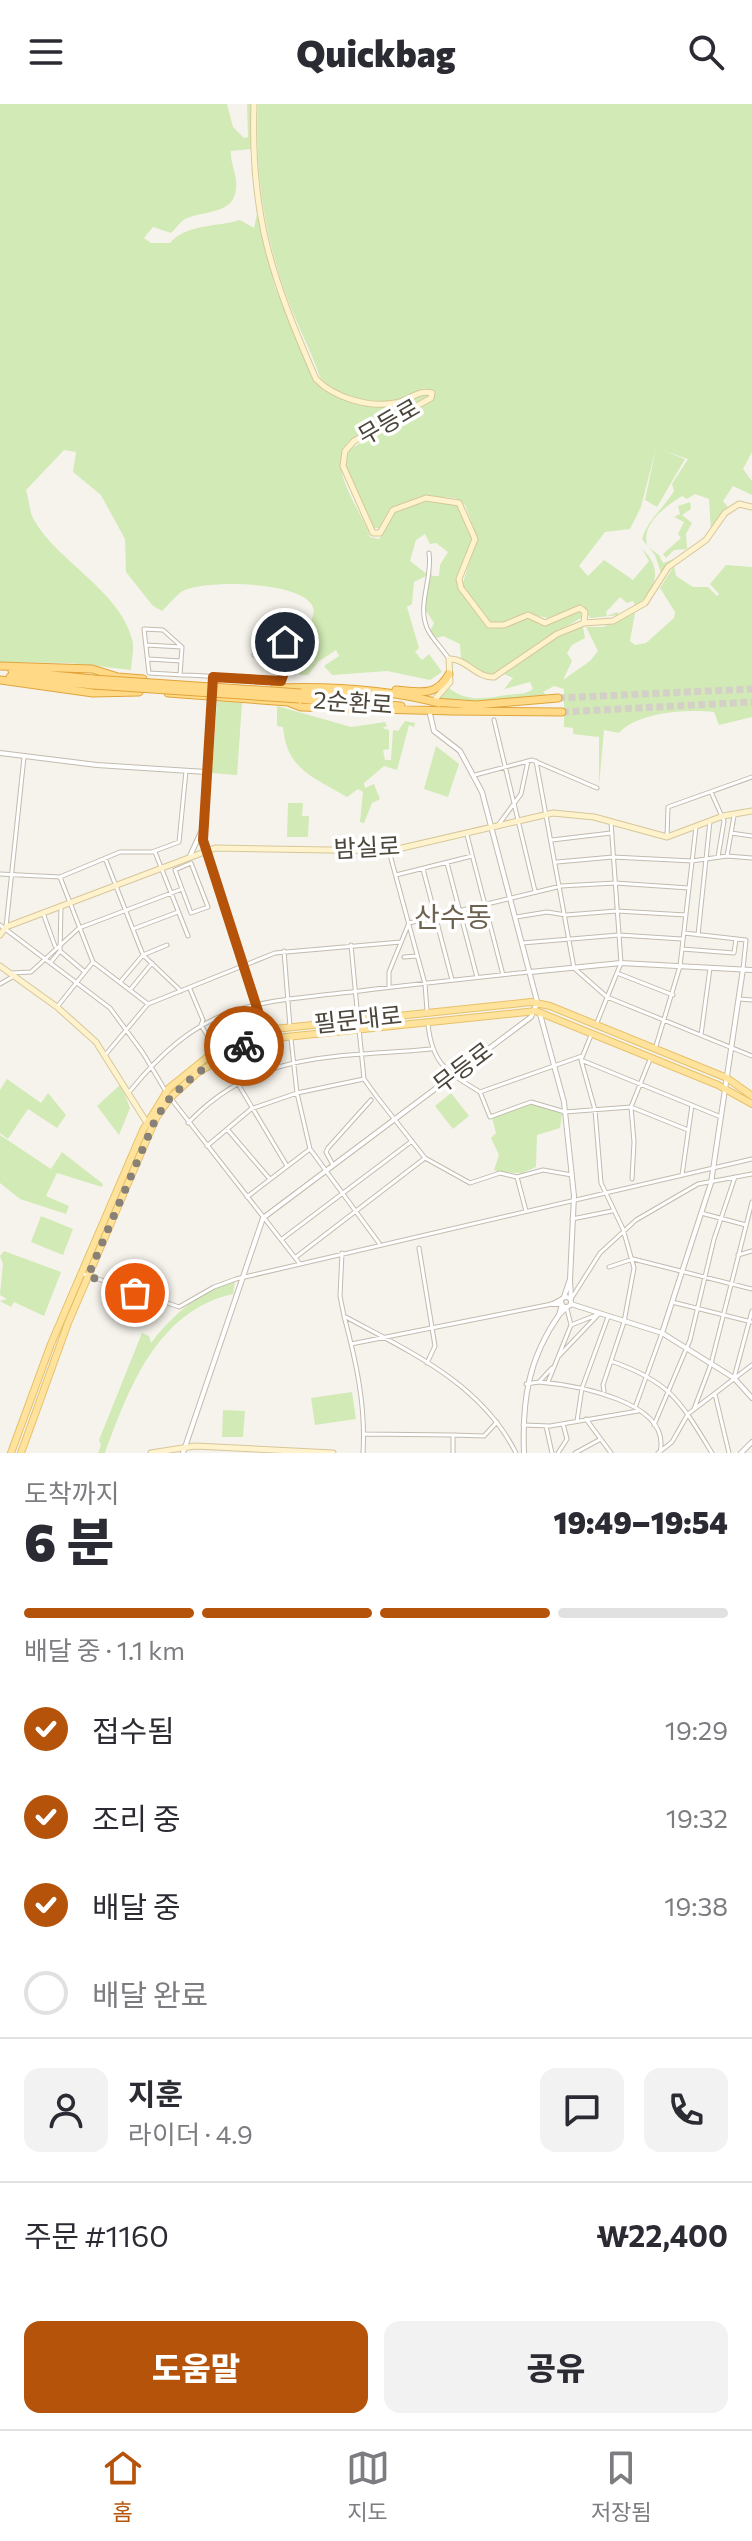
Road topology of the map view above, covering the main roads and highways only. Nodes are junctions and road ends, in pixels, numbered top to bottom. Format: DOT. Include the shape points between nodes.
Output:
graph roads {
  1 [pos="254,104"];
  2 [pos="752,507"];
  3 [pos="584,623"];
  4 [pos="0,668"];
  5 [pos="109,674"];
  6 [pos="449,674"];
  7 [pos="0,678"];
  8 [pos="93,682"];
  9 [pos="287,687"];
  10 [pos="261,688"];
  11 [pos="187,689"];
  12 [pos="211,689"];
  13 [pos="344,689"];
  14 [pos="114,691"];
  15 [pos="242,691"];
  16 [pos="168,693"];
  17 [pos="300,693"];
  18 [pos="558,698"];
  19 [pos="437,700"];
  20 [pos="291,703"];
  21 [pos="452,708"];
  22 [pos="562,712"];
  23 [pos="752,811"];
  24 [pos="3,926"];
  25 [pos="0,935"];
  26 [pos="0,966"];
  27 [pos="261,1019"];
  28 [pos="248,1036"];
  29 [pos="168,1095"];
  30 [pos="752,1096"];
  31 [pos="752,1104"];
  32 [pos="149,1124"];
  33 [pos="84,1275"];
  34 [pos="184,1450"];
  35 [pos="232,1450"];
  36 [pos="281,1452"];
  37 [pos="313,1452"];
  38 [pos="11,1453"];
  39 [pos="21,1453"];
  40 [pos="151,1453"];
  41 [pos="333,1453"];
  1 -- 3 [label="main road, 무등로" via="254,183 267,250 316,379 365,403 395,403 420,392 432,393 345,451 343,466 373,533 380,533 393,510 421,499 455,501 464,508 475,539 460,574 461,588 489,625 528,615 545,623 580,608"];
  2 -- 3 [label="main road" via="739,504 725,513 708,538 668,567 645,603 613,621"];
  3 -- 6 [label="main road" via="550,638 494,677 457,659 449,659"];
  4 -- 5 [label="highway" via="92,669"];
  4 -- 8 [label="highway, 2순환로"];
  5 -- 12 [label="highway"];
  5 -- 14 [label="highway"];
  6 -- 13 [label="highway" via="443,686 428,692"];
  6 -- 19 [label="main road"];
  7 -- 8 [label="highway, 2순환로"];
  7 -- 14 [label="highway" via="79,692"];
  8 -- 17 [label="highway, 2순환로, bridge"];
  9 -- 10 [label="highway"];
  9 -- 15 [label="highway"];
  9 -- 17 [label="highway"];
  10 -- 12 [label="highway"];
  10 -- 15 [label="highway"];
  11 -- 12 [label="highway"];
  11 -- 14 [label="highway"];
  11 -- 16 [label="highway"];
  12 -- 15 [label="highway"];
  12 -- 16 [label="highway"];
  12 -- 20 [label="highway"];
  13 -- 17 [label="highway"];
  13 -- 19 [label="highway"];
  14 -- 16 [label="highway"];
  17 -- 19 [label="highway, 2순환로"];
  17 -- 20 [label="highway" via="291,689"];
  17 -- 21 [label="highway, 2순환로"];
  18 -- 21 [label="highway, 2순환로"];
  19 -- 21 [label="highway, 2순환로"];
  20 -- 21 [label="highway" via="357,710"];
  21 -- 22 [label="highway, 2순환로"];
  23 -- 24 [label="main road, 밤실로" via="667,837 579,814 547,814 389,851 215,848"];
  24 -- 25 [label="main road"];
  26 -- 32 [label="main road" via="57,1007 106,1054"];
  27 -- 28 [label="main road"];
  28 -- 29 [label="main road, 필문대로" via="216,1050"];
  28 -- 30 [label="main road, 필문대로" via="277,1028 537,1003 727,1078"];
  29 -- 31 [label="main road, 필문대로" via="222,1057 267,1039 538,1012 725,1088"];
  29 -- 32 [label="main road, 필문대로"];
  32 -- 33 [label="main road, 필문대로"];
  33 -- 38 [label="main road, 필문대로"];
  33 -- 39 [label="main road, 필문대로"];
  34 -- 35 [label="main road"];
  34 -- 40 [label="main road"];
  35 -- 36 [label="main road"];
  36 -- 37 [label="main road"];
  37 -- 41 [label="main road"];
}
